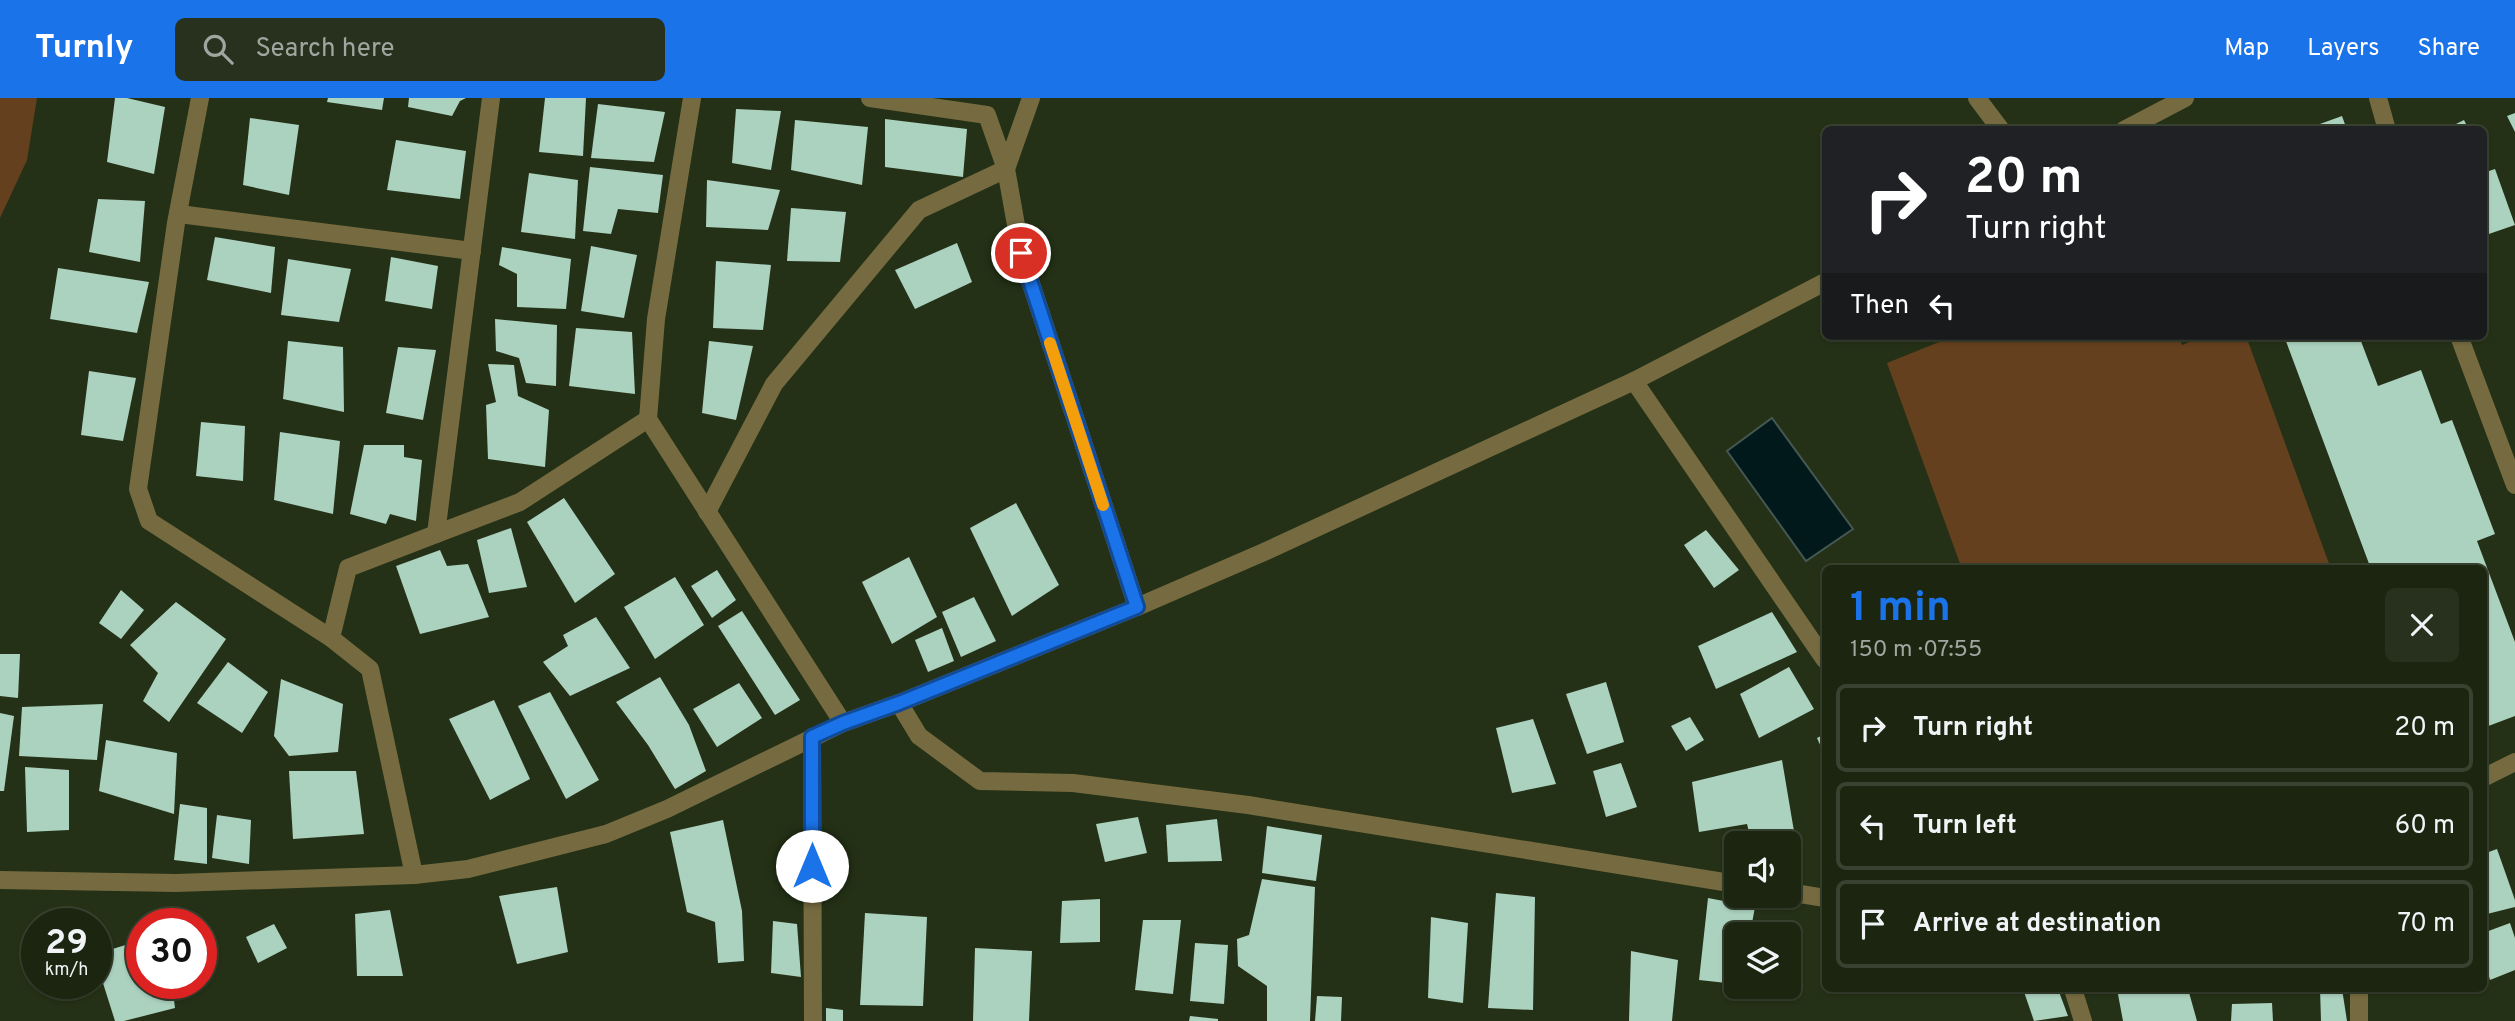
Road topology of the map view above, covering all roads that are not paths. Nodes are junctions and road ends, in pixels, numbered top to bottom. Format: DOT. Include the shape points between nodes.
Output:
graph roads {
  1 [pos="200,98"];
  2 [pos="492,98"];
  3 [pos="692,98"];
  4 [pos="870,98"];
  5 [pos="1031,98"];
  6 [pos="1977,98"];
  7 [pos="2185,98"];
  8 [pos="2378,98"];
  9 [pos="988,106"];
  10 [pos="1998,126"];
  11 [pos="2131,126"];
  12 [pos="2386,126"];
  13 [pos="1006,169"];
  14 [pos="178,214"];
  15 [pos="472,251"];
  16 [pos="1822,284"];
  17 [pos="2461,340"];
  18 [pos="1634,381"];
  19 [pos="648,419"];
  20 [pos="2513,476"];
  21 [pos="707,512"];
  22 [pos="436,534"];
  23 [pos="1137,607"];
  24 [pos="331,638"];
  25 [pos="1822,656"];
  26 [pos="899,703"];
  27 [pos="843,723"];
  28 [pos="812,737"];
  29 [pos="2515,762"];
  30 [pos="2487,776"];
  31 [pos="414,875"];
  32 [pos="0,880"];
  33 [pos="1724,882"];
  34 [pos="1801,894"];
  35 [pos="1822,898"];
  36 [pos="2074,992"];
  37 [pos="2359,992"];
  38 [pos="813,1021"];
  39 [pos="2083,1021"];
  40 [pos="2359,1021"];
  1 -- 14 [label="street"];
  2 -- 15 [label="street"];
  3 -- 19 [label="street" via="656,319"];
  4 -- 9 [label="street"];
  5 -- 13 [label="street"];
  6 -- 10 [label="street"];
  7 -- 11 [label="street"];
  8 -- 12 [label="street"];
  9 -- 13 [label="street"];
  13 -- 21 [label="street" via="919,210 774,384"];
  13 -- 23 [label="street" via="1021,253"];
  14 -- 15 [label="street"];
  14 -- 24 [label="street" via="138,489 149,521"];
  15 -- 22 [label="street"];
  16 -- 18 [label="street"];
  17 -- 20 [label="street"];
  18 -- 23 [label="street"];
  18 -- 25 [label="street"];
  19 -- 21 [label="street"];
  19 -- 22 [label="street" via="520,502"];
  21 -- 27 [label="street"];
  22 -- 24 [label="street" via="348,568"];
  23 -- 26 [label="street"];
  24 -- 31 [label="street" via="370,669"];
  26 -- 27 [label="street"];
  26 -- 33 [label="street" via="919,736 980,781 1073,783 1248,805"];
  27 -- 28 [label="street"];
  28 -- 31 [label="street" via="606,834 468,869"];
  28 -- 38 [label="street"];
  29 -- 30 [label="street"];
  31 -- 32 [label="street" via="176,883"];
  34 -- 35 [label="street"];
  36 -- 39 [label="street"];
  37 -- 40 [label="street"];
}
